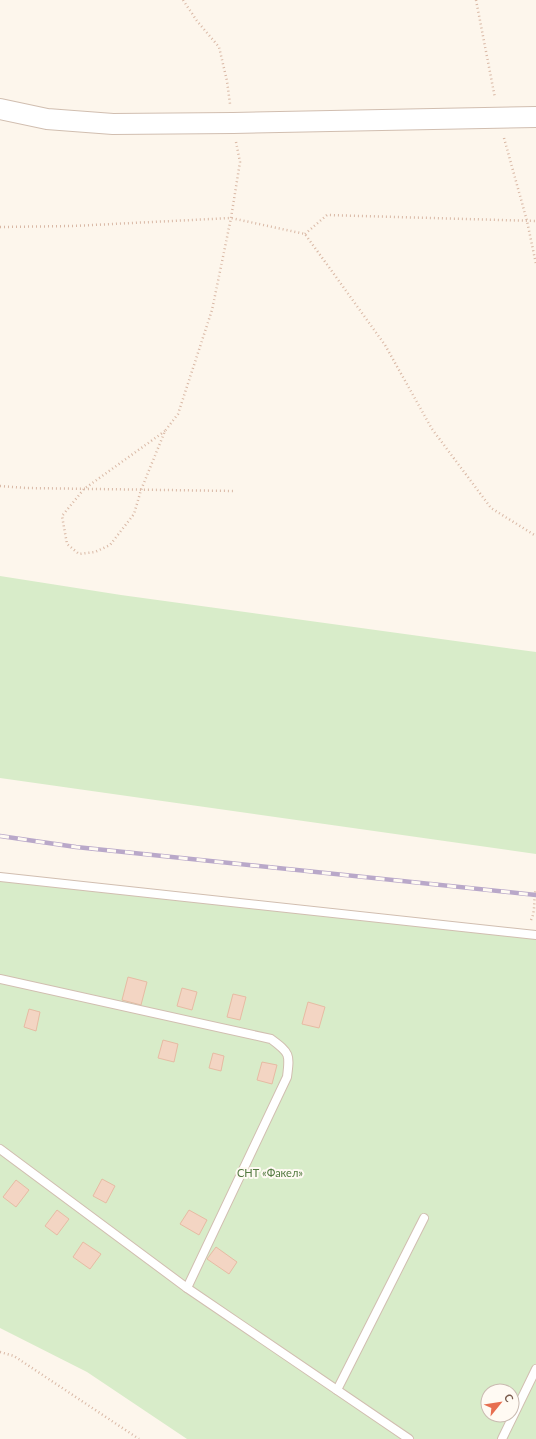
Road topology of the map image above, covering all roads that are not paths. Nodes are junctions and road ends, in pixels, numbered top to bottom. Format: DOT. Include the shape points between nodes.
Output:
graph roads {
  1 [pos="0,109"];
  2 [pos="536,117"];
  3 [pos="0,877"];
  4 [pos="536,934"];
  5 [pos="0,979"];
  6 [pos="0,1149"];
  7 [pos="424,1218"];
  8 [pos="186,1288"];
  9 [pos="536,1368"];
  10 [pos="337,1390"];
  11 [pos="409,1439"];
  12 [pos="502,1439"];
  1 -- 2 [label="street" via="47,119 112,124"];
  3 -- 4 [label="lane"];
  5 -- 8 [label="lane" via="271,1039 284,1049 289,1061 287,1077"];
  6 -- 8 [label="lane"];
  7 -- 10 [label="lane"];
  8 -- 10 [label="lane"];
  9 -- 12 [label="lane"];
  10 -- 11 [label="lane"];
}
